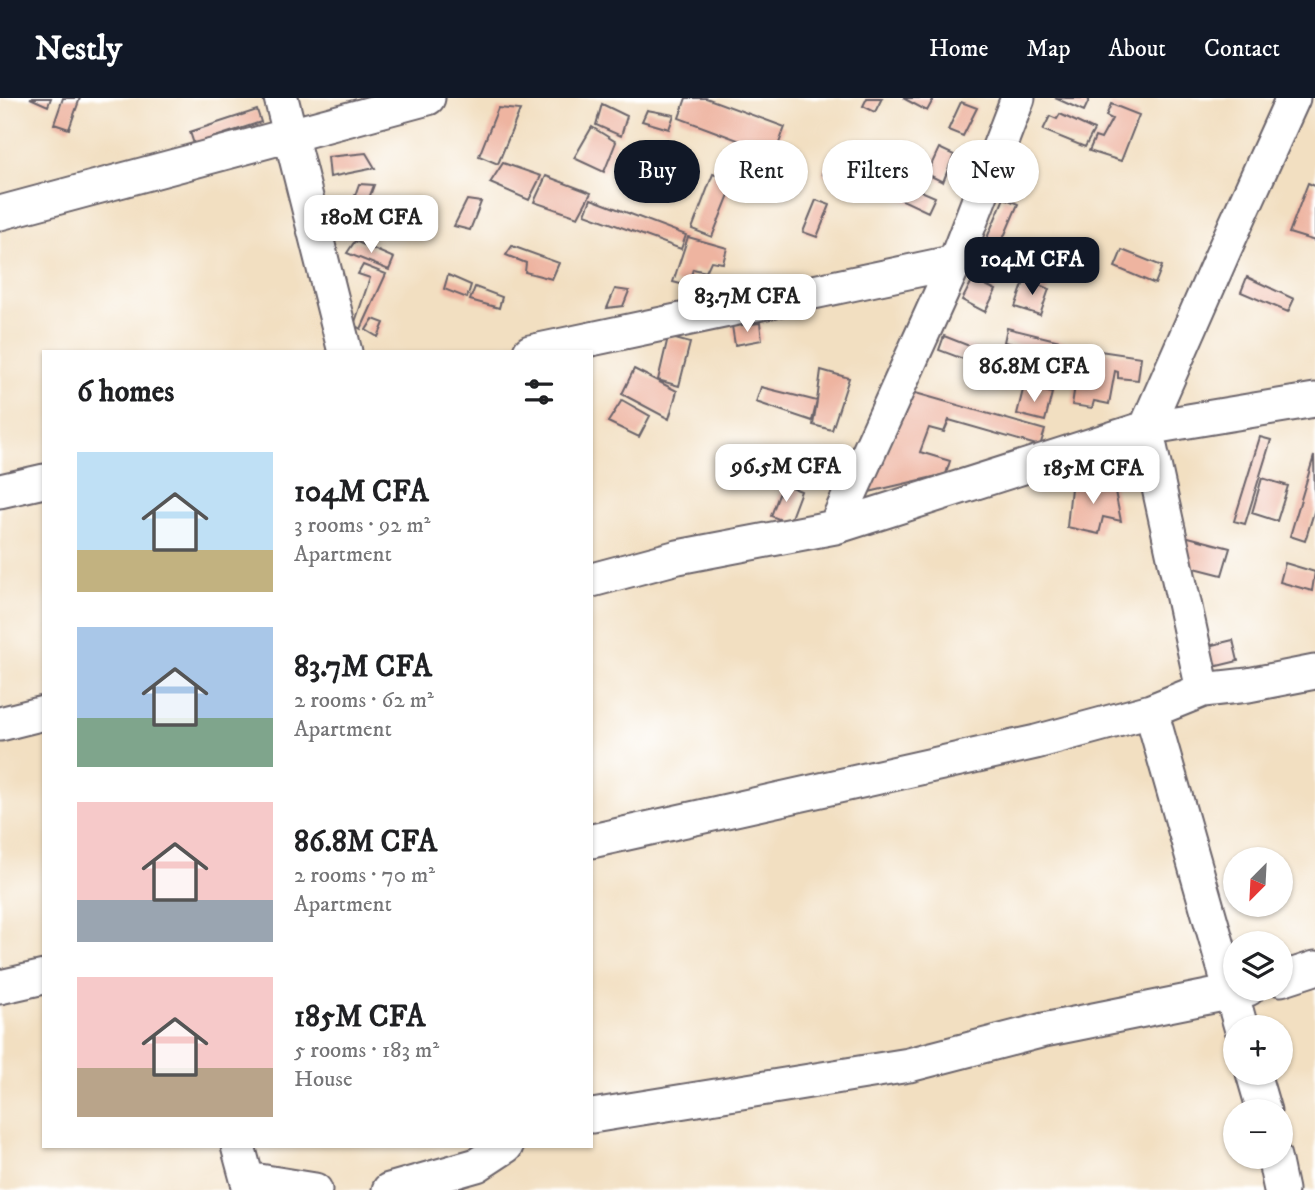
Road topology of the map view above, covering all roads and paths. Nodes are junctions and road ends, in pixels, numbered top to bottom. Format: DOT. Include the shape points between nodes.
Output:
graph roads {
  1 [pos="281,98"];
  2 [pos="428,98"];
  3 [pos="1018,98"];
  4 [pos="1293,98"];
  5 [pos="291,136"];
  6 [pos="0,213"];
  7 [pos="955,262"];
  8 [pos="344,350"];
  9 [pos="539,350"];
  10 [pos="1315,400"];
  11 [pos="1146,428"];
  12 [pos="42,481"];
  13 [pos="0,491"];
  14 [pos="835,527"];
  15 [pos="593,580"];
  16 [pos="1315,672"];
  17 [pos="1203,690"];
  18 [pos="1151,711"];
  19 [pos="42,714"];
  20 [pos="0,724"];
  21 [pos="593,841"];
  22 [pos="1223,938"];
  23 [pos="1315,968"];
  24 [pos="1293,975"];
  25 [pos="42,977"];
  26 [pos="0,987"];
  27 [pos="1223,994"];
  28 [pos="593,1116"];
  29 [pos="239,1148"];
  30 [pos="503,1148"];
  31 [pos="1277,1169"];
  32 [pos="248,1184"];
  33 [pos="315,1190"];
  34 [pos="389,1190"];
  35 [pos="1281,1190"];
  1 -- 5 [label="street"];
  2 -- 5 [label="street"];
  3 -- 7 [label="street"];
  4 -- 11 [label="street"];
  5 -- 6 [label="street"];
  5 -- 8 [label="street"];
  7 -- 9 [label="street"];
  7 -- 14 [label="street"];
  10 -- 11 [label="street"];
  11 -- 14 [label="street"];
  11 -- 17 [label="street"];
  12 -- 13 [label="street"];
  14 -- 15 [label="street" via="678,557"];
  16 -- 17 [label="street"];
  17 -- 18 [label="street"];
  18 -- 21 [label="street" via="1036,742"];
  18 -- 22 [label="street"];
  19 -- 20 [label="street"];
  23 -- 24 [label="street"];
  25 -- 26 [label="street"];
  27 -- 28 [label="street" via="1044,1030 909,1065"];
  29 -- 32 [label="street"];
  30 -- 34 [label="street" via="477,1165"];
  31 -- 35 [label="street"];
  32 -- 33 [label="street"];
}
